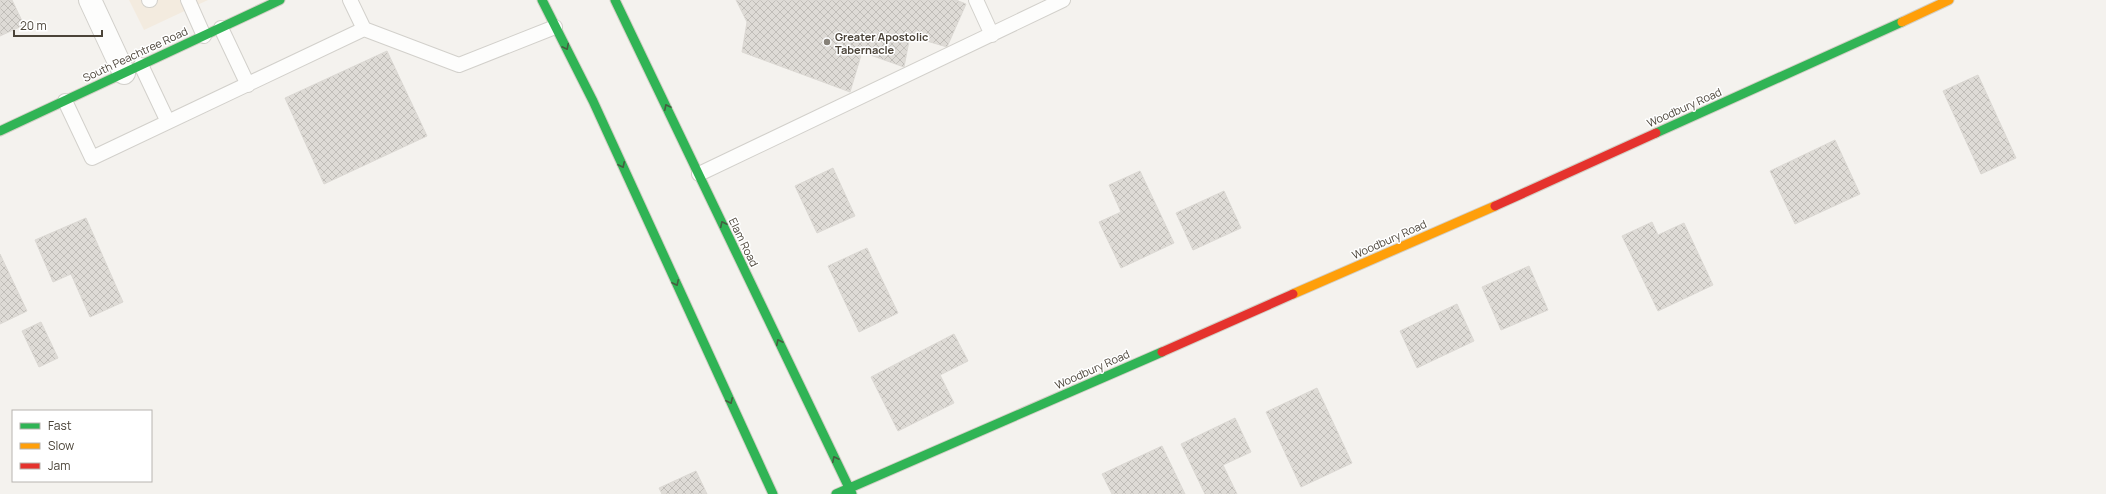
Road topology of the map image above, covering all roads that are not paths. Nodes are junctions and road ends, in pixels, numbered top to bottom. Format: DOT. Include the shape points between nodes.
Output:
graph roads {
  1 [pos="90,0"];
  2 [pos="188,0"];
  3 [pos="280,0"];
  4 [pos="350,0"];
  5 [pos="542,0"];
  6 [pos="615,0"];
  7 [pos="976,0"];
  8 [pos="1063,0"];
  9 [pos="1949,0"];
  10 [pos="555,27"];
  11 [pos="221,28"];
  12 [pos="364,29"];
  13 [pos="992,34"];
  14 [pos="204,36"];
  15 [pos="133,69"];
  16 [pos="248,84"];
  17 [pos="65,100"];
  18 [pos="168,122"];
  19 [pos="0,130"];
  20 [pos="699,174"];
  21 [pos="851,491"];
  22 [pos="773,494"];
  23 [pos="836,494"];
  1 -- 15 [label="street"];
  2 -- 14 [label="lane"];
  3 -- 11 [label="main road, South Peachtree Road"];
  4 -- 12 [label="lane"];
  5 -- 10 [label="main road"];
  20 -- 6 [label="main road, Elam Road, one-way"];
  7 -- 13 [label="lane"];
  8 -- 13 [label="lane"];
  9 -- 21 [label="main road, Woodbury Road" via="1504,202"];
  10 -- 12 [label="lane" via="459,65"];
  10 -- 22 [label="main road, one-way" via="593,101"];
  11 -- 14 [label="main road, South Peachtree Road"];
  11 -- 16 [label="lane"];
  12 -- 16 [label="lane"];
  13 -- 20 [label="lane"];
  14 -- 15 [label="main road, South Peachtree Road"];
  15 -- 17 [label="main road, South Peachtree Road"];
  15 -- 18 [label="lane"];
  16 -- 18 [label="lane"];
  17 -- 18 [label="lane" via="92,158"];
  17 -- 19 [label="main road, South Peachtree Road"];
  21 -- 20 [label="main road, Elam Road, one-way"];
  21 -- 23 [label="main road, Woodbury Road"];
}
